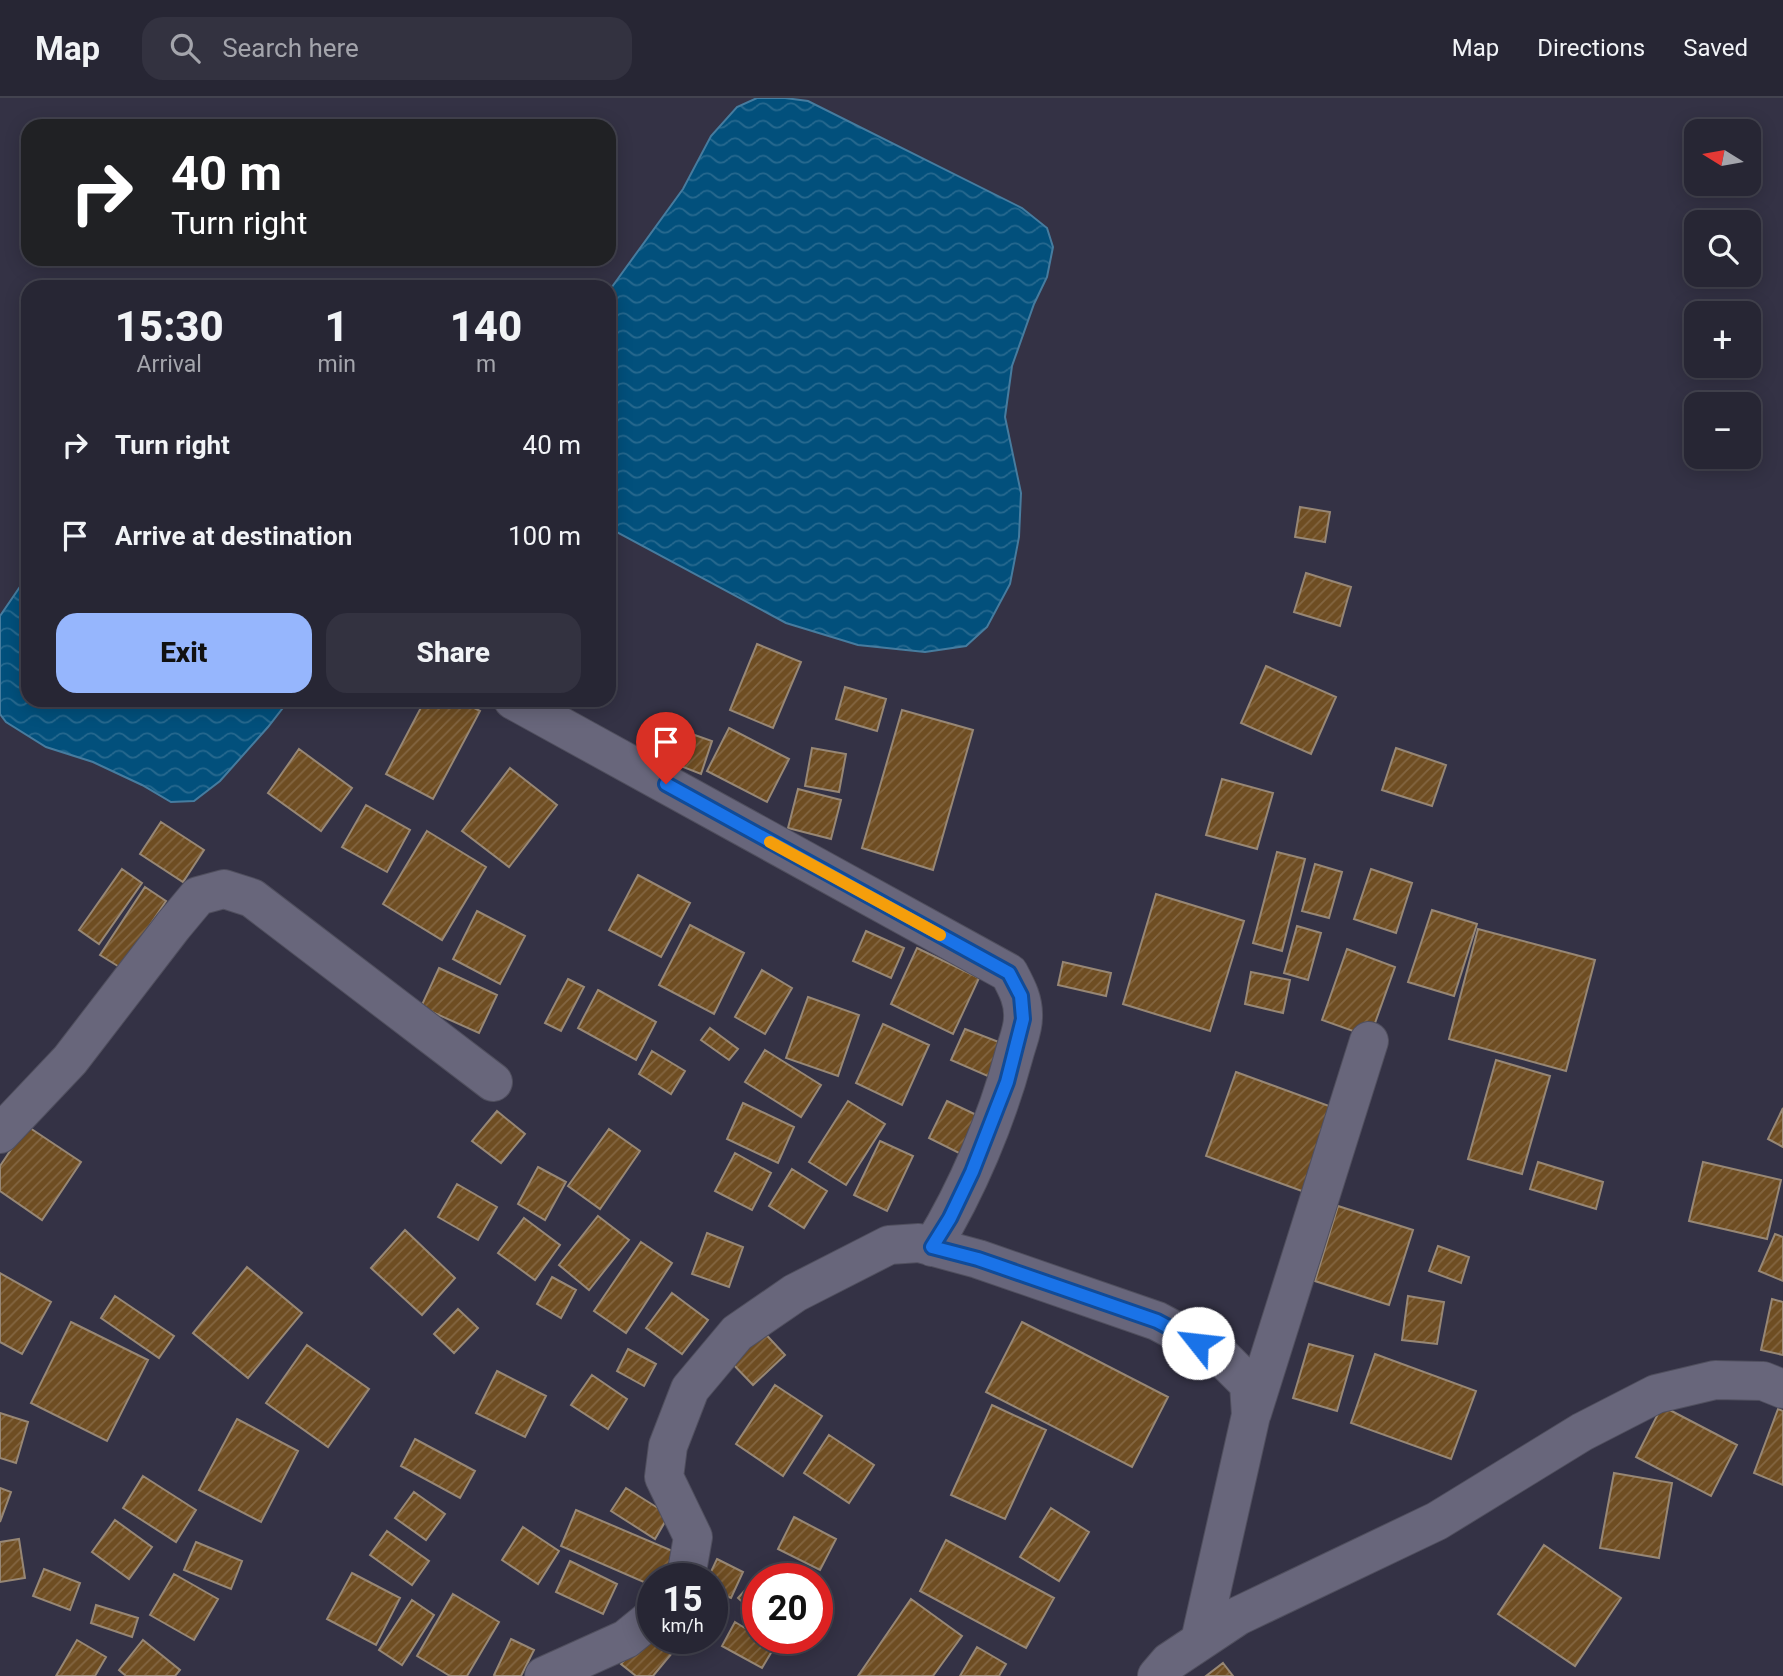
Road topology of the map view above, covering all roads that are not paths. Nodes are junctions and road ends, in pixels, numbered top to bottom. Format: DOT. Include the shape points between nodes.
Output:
graph roads {
  1 [pos="526,707"];
  2 [pos="1369,1041"];
  3 [pos="494,1082"];
  4 [pos="0,1134"];
  5 [pos="932,1247"];
  6 [pos="1783,1389"];
  7 [pos="1251,1415"];
  8 [pos="688,1563"];
  9 [pos="637,1630"];
  10 [pos="1200,1642"];
  11 [pos="544,1676"];
  12 [pos="1157,1676"];
  1 -- 5 [label="street" via="1009,973 1021,996 1023,1019 1007,1082 972,1172"];
  2 -- 7 [label="street"];
  3 -- 4 [label="street" via="252,898 224,889 198,896 70,1060"];
  5 -- 7 [label="street" via="1157,1321 1219,1354 1250,1384"];
  5 -- 8 [label="street" via="889,1245 795,1293 737,1333 690,1389 668,1446 664,1477 693,1537"];
  6 -- 10 [label="street" via="1763,1381 1715,1380 1656,1394 1581,1432 1437,1521 1238,1616"];
  7 -- 10 [label="street"];
  9 -- 11 [label="street"];
  10 -- 12 [label="street" via="1169,1662"];
}
